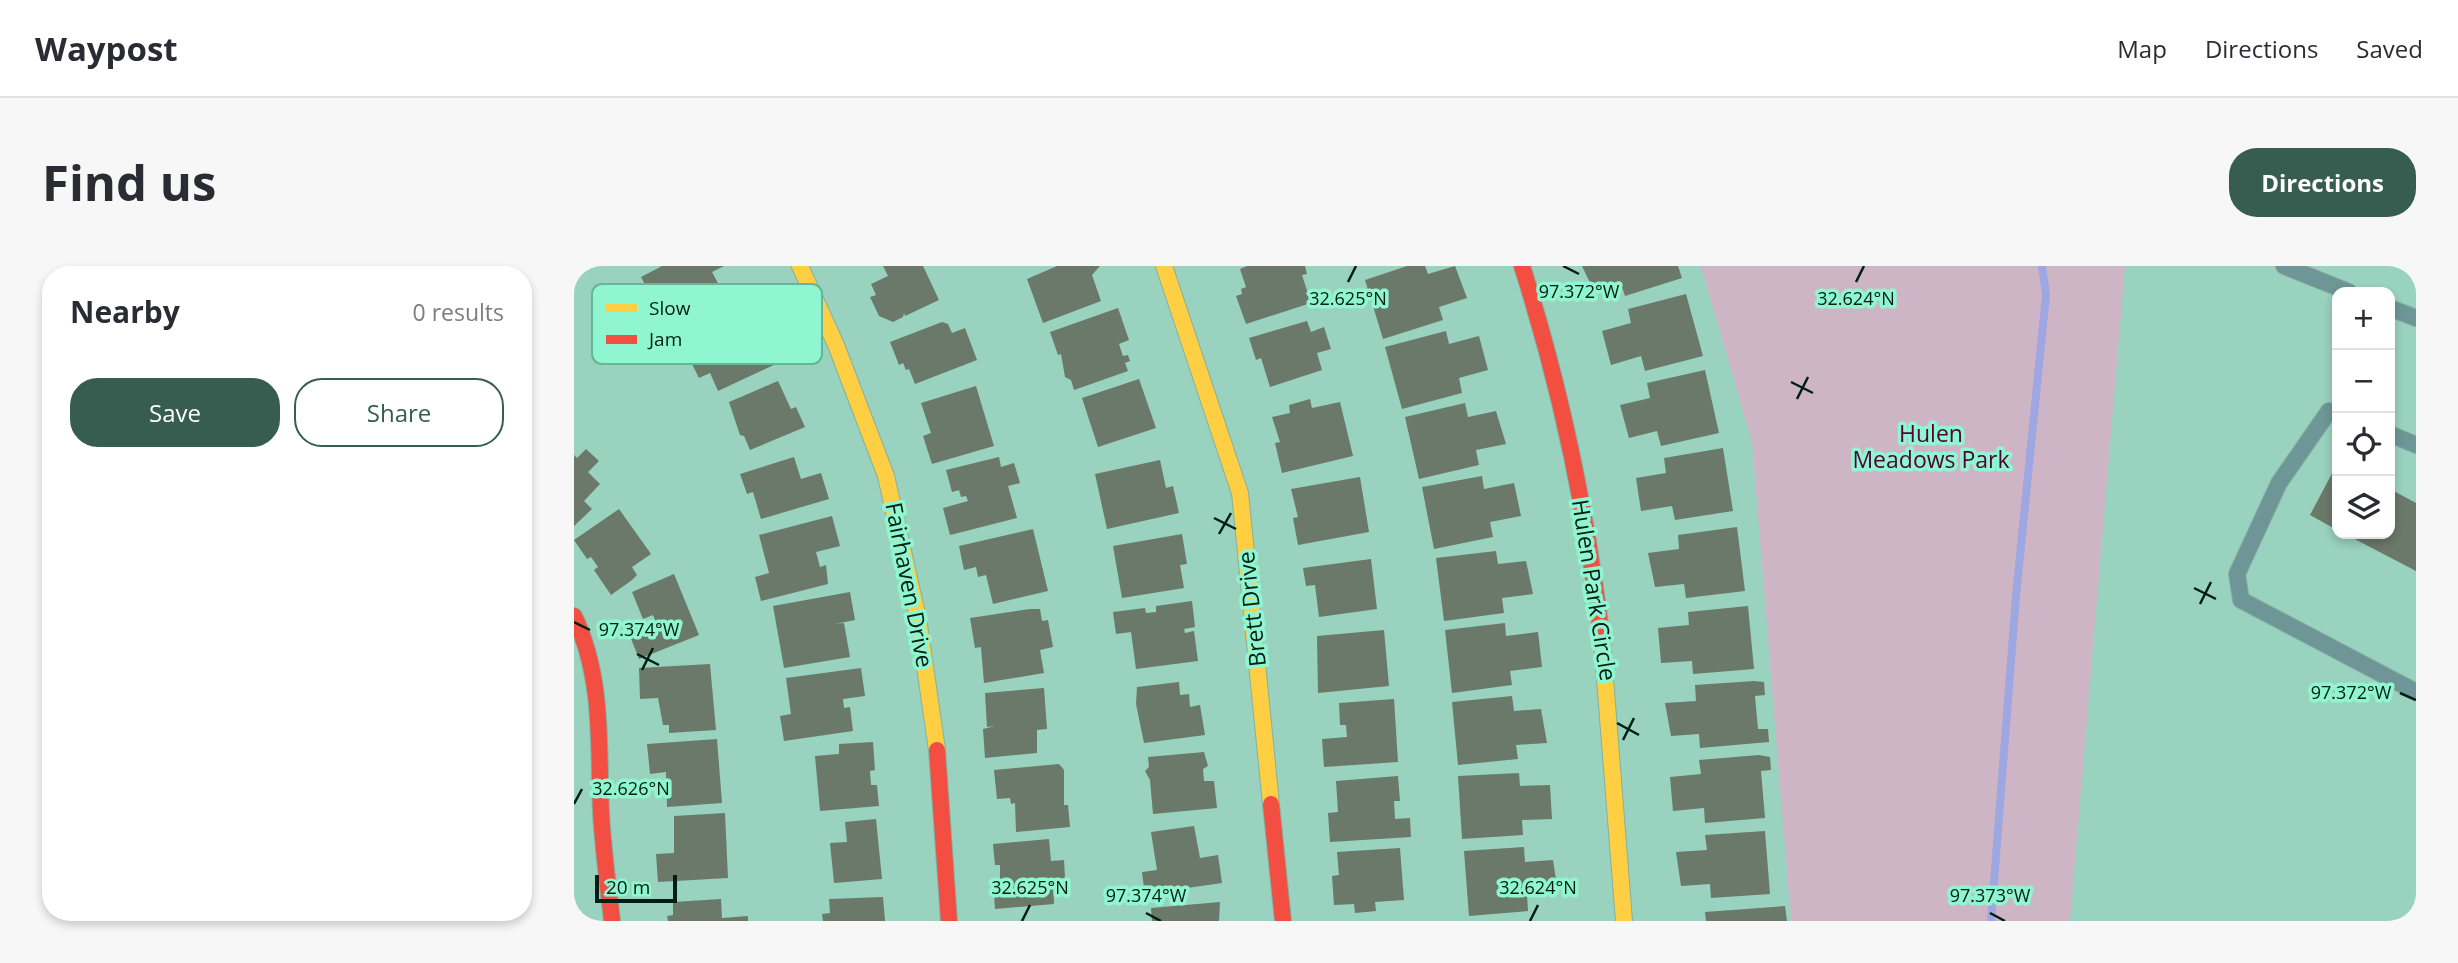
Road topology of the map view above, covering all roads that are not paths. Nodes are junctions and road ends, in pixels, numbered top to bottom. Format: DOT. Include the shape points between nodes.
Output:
graph roads {
  1 [pos="800,266"];
  2 [pos="1164,266"];
  3 [pos="1522,266"];
  4 [pos="2284,266"];
  5 [pos="808,284"];
  6 [pos="2336,287"];
  7 [pos="2395,310"];
  8 [pos="822,316"];
  9 [pos="2416,318"];
  10 [pos="2334,413"];
  11 [pos="2395,437"];
  12 [pos="2416,445"];
  13 [pos="574,616"];
  14 [pos="2416,692"];
  15 [pos="612,921"];
  16 [pos="949,921"];
  17 [pos="1283,921"];
  18 [pos="1625,921"];
  1 -- 5 [label="street, Fairhaven Drive"];
  2 -- 17 [label="street, Brett Drive" via="1240,493"];
  3 -- 18 [label="street, Hulen Park Circle" via="1560,391 1598,593"];
  4 -- 6 [label="lane"];
  7 -- 9 [label="lane"];
  8 -- 16 [label="street, Fairhaven Drive" via="886,475 918,618 936,740"];
  10 -- 14 [label="lane" via="2329,411 2279,483 2237,574 2241,600"];
  11 -- 12 [label="lane"];
  13 -- 15 [label="street" via="584,633 594,681"];
}
